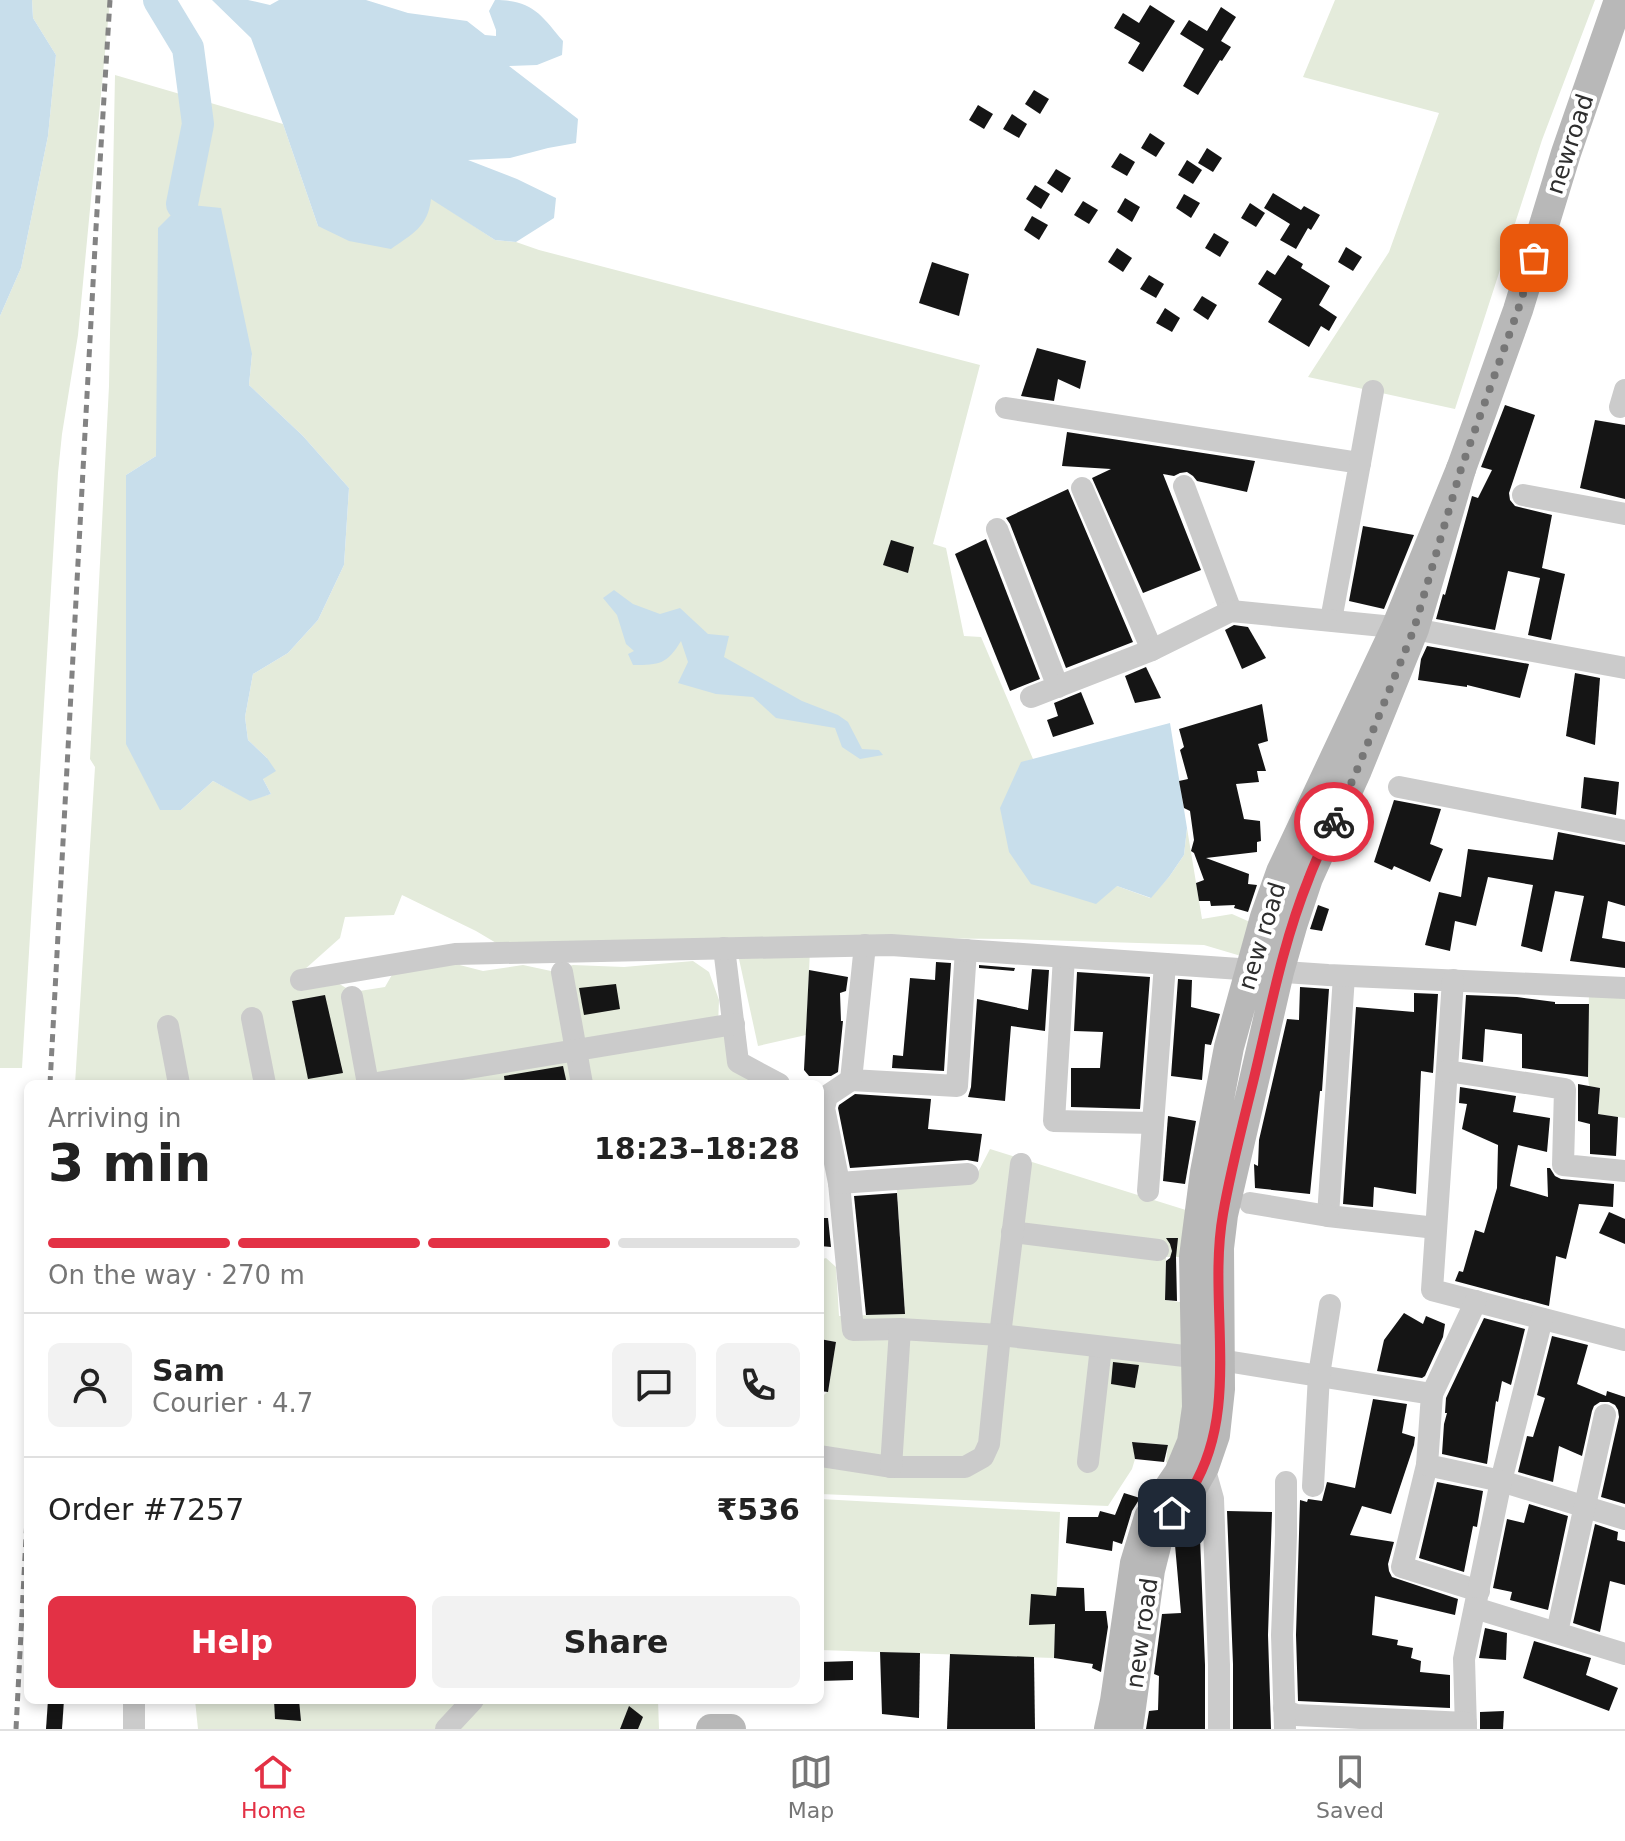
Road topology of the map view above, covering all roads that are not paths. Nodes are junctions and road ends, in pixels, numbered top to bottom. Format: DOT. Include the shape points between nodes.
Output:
graph roads {
  1 [pos="1620,7"];
  2 [pos="1373,391"];
  3 [pos="1006,408"];
  4 [pos="1360,463"];
  5 [pos="1461,469"];
  6 [pos="1184,486"];
  7 [pos="1082,488"];
  8 [pos="1523,495"];
  9 [pos="1625,514"];
  10 [pos="997,529"];
  11 [pos="1231,611"];
  12 [pos="1331,620"];
  13 [pos="1405,628"];
  14 [pos="1152,650"];
  15 [pos="1625,668"];
  16 [pos="1058,687"];
  17 [pos="1031,697"];
  18 [pos="1399,787"];
  19 [pos="1625,831"];
  20 [pos="865,945"];
  21 [pos="724,948"];
  22 [pos="966,950"];
  23 [pos="1064,957"];
  24 [pos="1165,964"];
  25 [pos="1265,971"];
  26 [pos="562,972"];
  27 [pos="1344,976"];
  28 [pos="301,980"];
  29 [pos="1453,980"];
  30 [pos="1625,988"];
  31 [pos="352,997"];
  32 [pos="252,1018"];
  33 [pos="734,1024"];
  34 [pos="168,1026"];
  35 [pos="576,1050"];
  36 [pos="1447,1071"];
  37 [pos="178,1080"];
  38 [pos="264,1080"];
  39 [pos="368,1080"];
  40 [pos="393,1080"];
  41 [pos="581,1080"];
  42 [pos="772,1080"];
  43 [pos="851,1080"];
  44 [pos="824,1103"];
  45 [pos="824,1116"];
  46 [pos="1153,1123"];
  47 [pos="1021,1164"];
  48 [pos="1625,1171"];
  49 [pos="968,1174"];
  50 [pos="839,1183"];
  51 [pos="1148,1191"];
  52 [pos="1250,1203"];
  53 [pos="1328,1216"];
  54 [pos="1436,1228"];
  55 [pos="1012,1232"];
  56 [pos="1158,1250"];
  57 [pos="1476,1301"];
  58 [pos="1330,1305"];
  59 [pos="1542,1319"];
  60 [pos="900,1329"];
  61 [pos="1000,1335"];
  62 [pos="1625,1340"];
  63 [pos="1101,1347"];
  64 [pos="1208,1359"];
  65 [pos="1319,1375"];
  66 [pos="1432,1394"];
  67 [pos="1605,1415"];
  68 [pos="824,1457"];
  69 [pos="1088,1462"];
  70 [pos="1194,1462"];
  71 [pos="1427,1465"];
  72 [pos="891,1467"];
  73 [pos="1501,1481"];
  74 [pos="1286,1482"];
  75 [pos="1313,1486"];
  76 [pos="1584,1506"];
  77 [pos="1625,1519"];
  78 [pos="1477,1600"];
  79 [pos="1557,1632"];
  80 [pos="1625,1654"];
  81 [pos="134,1704"];
  82 [pos="469,1704"];
  83 [pos="1284,1718"];
  84 [pos="1466,1726"];
  85 [pos="134,1729"];
  86 [pos="446,1729"];
  87 [pos="711,1729"];
  88 [pos="731,1729"];
  89 [pos="1109,1729"];
  90 [pos="1128,1729"];
  91 [pos="1219,1729"];
  1 -- 5 [label="main road, newroad"];
  2 -- 4 [label="street"];
  3 -- 4 [label="street"];
  4 -- 12 [label="street"];
  5 -- 13 [label="main road, new road"];
  6 -- 11 [label="street"];
  7 -- 14 [label="street"];
  8 -- 9 [label="street"];
  10 -- 16 [label="street"];
  11 -- 12 [label="street"];
  11 -- 14 [label="street"];
  12 -- 13 [label="street"];
  13 -- 15 [label="street"];
  13 -- 25 [label="main road, new road" via="1281,872 1265,917"];
  14 -- 16 [label="street"];
  16 -- 17 [label="street"];
  18 -- 19 [label="street"];
  20 -- 21 [label="street"];
  20 -- 22 [label="street"];
  20 -- 43 [label="street"];
  21 -- 28 [label="street" via="455,954"];
  21 -- 33 [label="street"];
  22 -- 23 [label="street"];
  22 -- 43 [label="street" via="957,1086"];
  23 -- 24 [label="street"];
  23 -- 46 [label="street" via="1054,1121"];
  24 -- 25 [label="street"];
  24 -- 46 [label="street"];
  25 -- 27 [label="street"];
  25 -- 64 [label="main road, new road" via="1229,1047 1205,1172 1194,1257"];
  26 -- 35 [label="street"];
  27 -- 29 [label="street"];
  27 -- 53 [label="street"];
  29 -- 30 [label="street"];
  29 -- 36 [label="street"];
  31 -- 39 [label="street"];
  32 -- 38 [label="street"];
  33 -- 35 [label="street"];
  33 -- 42 [label="street" via="738,1062"];
  34 -- 37 [label="street"];
  35 -- 40 [label="street"];
  35 -- 41 [label="street"];
  36 -- 48 [label="street" via="1565,1089 1563,1165"];
  36 -- 54 [label="street"];
  43 -- 44 [label="street"];
  45 -- 50 [label="street"];
  46 -- 51 [label="street"];
  47 -- 55 [label="street"];
  49 -- 50 [label="street"];
  50 -- 60 [label="street" via="853,1330"];
  52 -- 53 [label="street"];
  53 -- 54 [label="street"];
  54 -- 57 [label="street" via="1432,1290"];
  55 -- 56 [label="street"];
  55 -- 61 [label="street"];
  57 -- 59 [label="street"];
  57 -- 66 [label="street"];
  58 -- 65 [label="street"];
  59 -- 62 [label="street"];
  59 -- 73 [label="street"];
  60 -- 61 [label="street"];
  60 -- 72 [label="street"];
  61 -- 63 [label="street"];
  61 -- 72 [label="street" via="989,1444 983,1457 965,1467"];
  63 -- 64 [label="street"];
  63 -- 69 [label="street"];
  64 -- 65 [label="street"];
  64 -- 70 [label="main road, new road" via="1220,1389 1215,1435"];
  65 -- 66 [label="street"];
  65 -- 75 [label="street"];
  66 -- 71 [label="street"];
  67 -- 76 [label="street"];
  68 -- 72 [label="street"];
  70 -- 89 [label="main road, new road" via="1179,1473 1149,1517 1135,1563"];
  70 -- 90 [label="main road, new road" via="1190,1492 1160,1530 1150,1570"];
  70 -- 91 [label="street" via="1213,1499"];
  71 -- 73 [label="street"];
  71 -- 78 [label="street" via="1402,1567"];
  73 -- 76 [label="street"];
  73 -- 78 [label="street"];
  74 -- 83 [label="street"];
  76 -- 77 [label="street"];
  76 -- 79 [label="street"];
  78 -- 79 [label="street"];
  78 -- 84 [label="street" via="1464,1659"];
  79 -- 80 [label="street"];
  81 -- 85 [label="street"];
  82 -- 86 [label="street"];
  83 -- 84 [label="street" via="1286,1711"];
  87 -- 88 [label="main road"];
}
